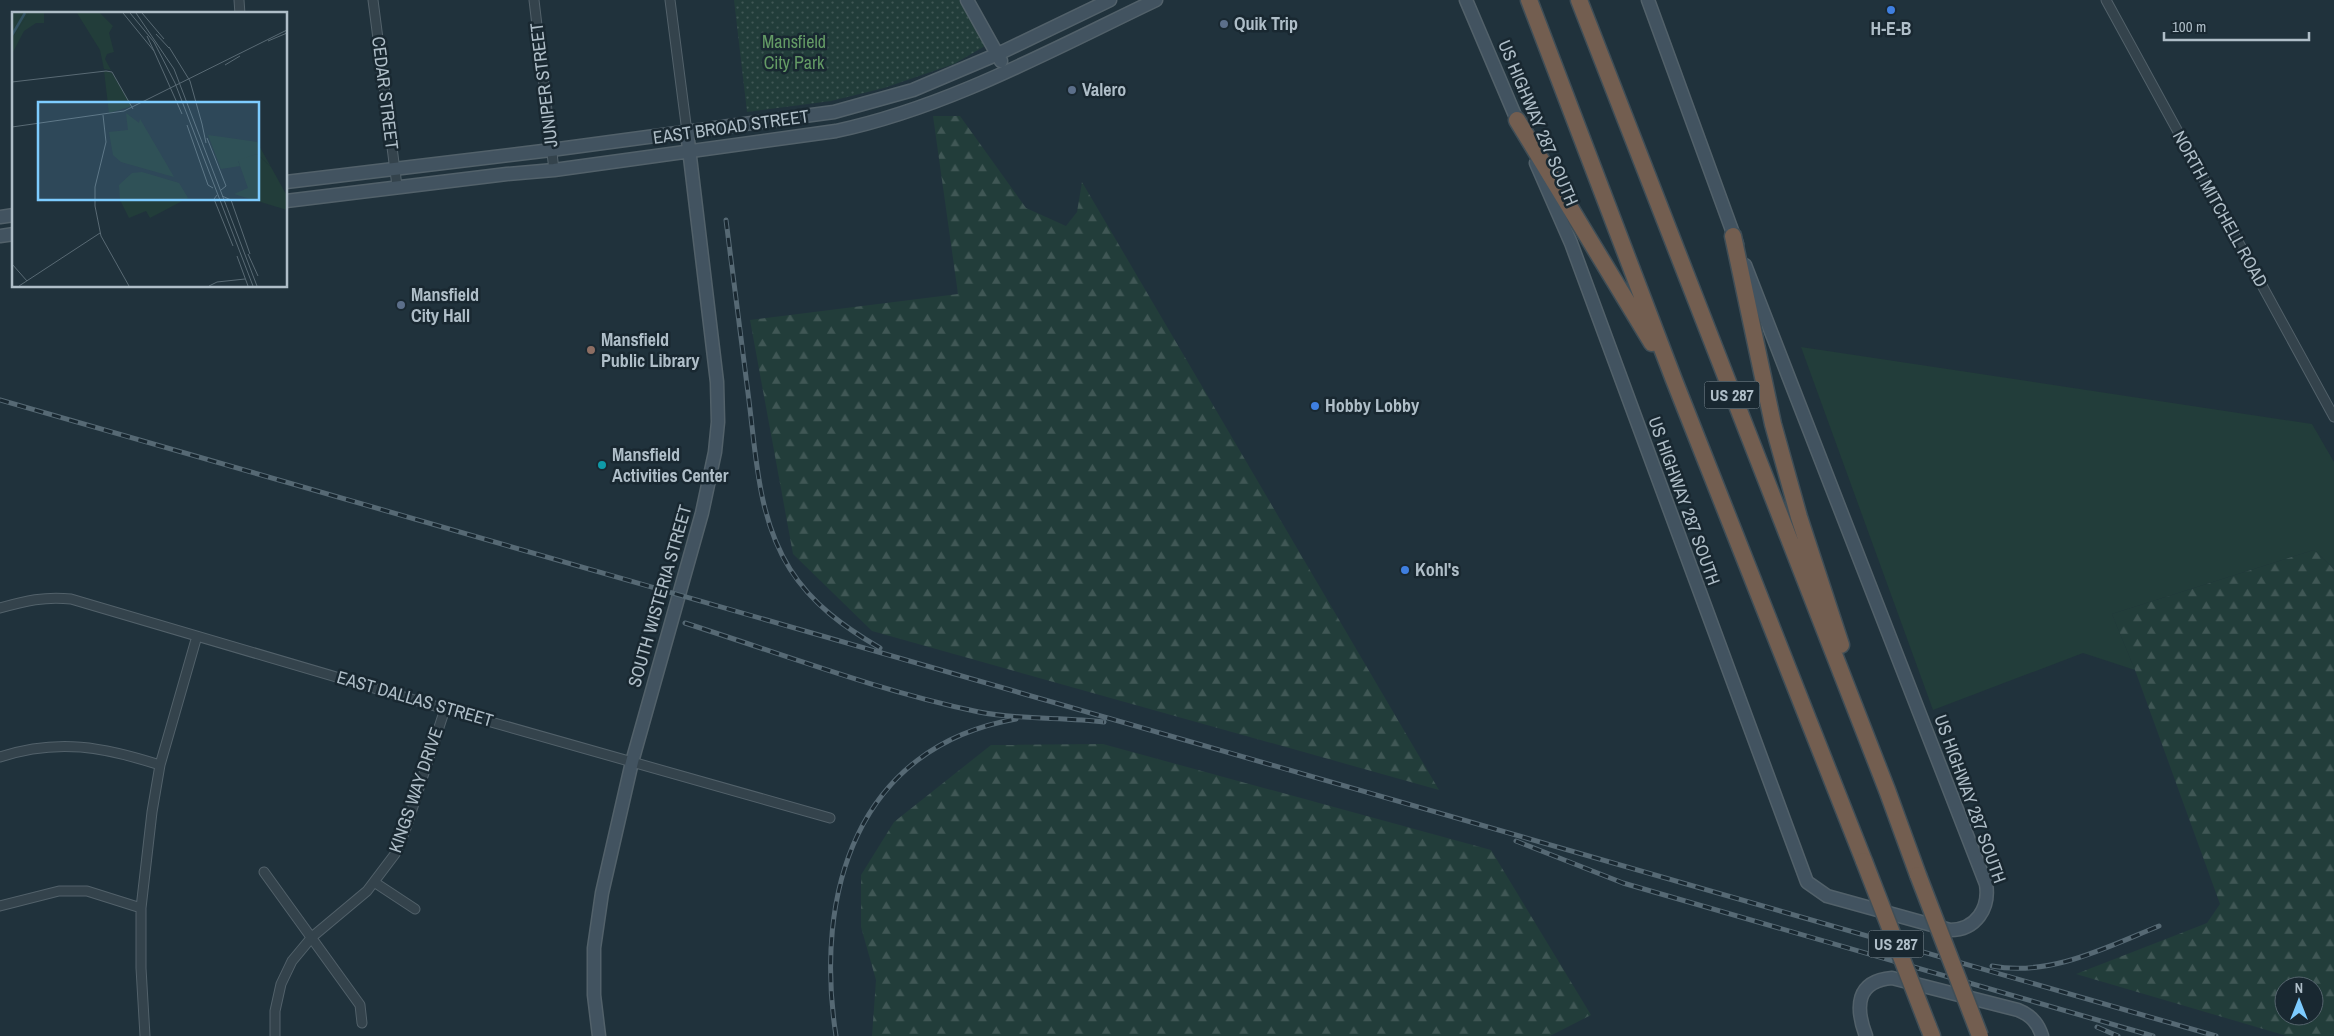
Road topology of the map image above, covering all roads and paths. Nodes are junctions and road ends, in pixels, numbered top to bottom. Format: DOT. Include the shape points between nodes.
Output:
graph roads {
  1 [pos="374,0"];
  2 [pos="534,0"];
  3 [pos="670,0"];
  4 [pos="967,0"];
  5 [pos="1110,0"];
  6 [pos="1156,0"];
  7 [pos="1466,0"];
  8 [pos="1529,0"];
  9 [pos="1580,0"];
  10 [pos="1648,0"];
  11 [pos="2106,0"];
  12 [pos="1087,12"];
  13 [pos="1096,29"];
  14 [pos="998,54"];
  15 [pos="1006,71"];
  16 [pos="912,90"];
  17 [pos="916,109"];
  18 [pos="834,112"];
  19 [pos="1518,120"];
  20 [pos="836,131"];
  21 [pos="687,132"];
  22 [pos="551,150"];
  23 [pos="689,150"];
  24 [pos="394,169"];
  25 [pos="554,170"];
  26 [pos="288,182"];
  27 [pos="397,186"];
  28 [pos="288,201"];
  29 [pos="1734,236"];
  30 [pos="1674,380"];
  31 [pos="2330,399"];
  32 [pos="2334,417"];
  33 [pos="0,608"];
  34 [pos="197,636"];
  35 [pos="445,709"];
  36 [pos="0,757"];
  37 [pos="632,762"];
  38 [pos="160,765"];
  39 [pos="1887,790"];
  40 [pos="830,818"];
  41 [pos="264,872"];
  42 [pos="374,882"];
  43 [pos="0,906"];
  44 [pos="140,908"];
  45 [pos="414,909"];
  46 [pos="312,937"];
  47 [pos="362,1023"];
  48 [pos="1930,1031"];
  49 [pos="145,1036"];
  50 [pos="276,1036"];
  51 [pos="599,1036"];
  52 [pos="1866,1036"];
  53 [pos="1980,1036"];
  54 [pos="2042,1036"];
  1 -- 24 [label="street, CEDAR STREET"];
  2 -- 22 [label="street, JUNIPER STREET"];
  3 -- 21 [label="street"];
  4 -- 14 [label="street"];
  5 -- 12 [label="street, EAST BROAD STREET"];
  6 -- 13 [label="street, EAST BROAD STREET"];
  7 -- 19 [label="street, US HIGHWAY 287 SOUTH"];
  8 -- 30 [label="highway, US 287"];
  9 -- 39 [label="highway, US 287"];
  10 -- 29 [label="street, US HIGHWAY 287 SOUTH"];
  11 -- 31 [label="street, NORTH MITCHELL ROAD"];
  12 -- 13 [label="street"];
  12 -- 14 [label="street, EAST BROAD STREET"];
  13 -- 15 [label="street, EAST BROAD STREET"];
  14 -- 15 [label="street"];
  14 -- 16 [label="street, EAST BROAD STREET"];
  15 -- 17 [label="street, EAST BROAD STREET"];
  16 -- 17 [label="street"];
  16 -- 18 [label="street, EAST BROAD STREET"];
  17 -- 20 [label="street, EAST BROAD STREET"];
  18 -- 20 [label="street"];
  18 -- 21 [label="street, EAST BROAD STREET"];
  19 -- 29 [label="street, US HIGHWAY 287 SOUTH" via="1571,243 1803,875 1814,889 1827,896 1950,930 1964,928 1983,911 1987,900 1986,884"];
  19 -- 30 [label="highway"];
  20 -- 23 [label="street, EAST BROAD STREET"];
  21 -- 22 [label="street, EAST BROAD STREET"];
  21 -- 23 [label="street, SOUTH WISTERIA STREET"];
  22 -- 24 [label="street, EAST BROAD STREET"];
  22 -- 25 [label="street, JUNIPER STREET"];
  23 -- 25 [label="street, EAST BROAD STREET"];
  23 -- 37 [label="street, SOUTH WISTERIA STREET" via="717,382 718,422 702,513"];
  24 -- 26 [label="street, EAST BROAD STREET"];
  24 -- 27 [label="street, CEDAR STREET"];
  25 -- 27 [label="street, EAST BROAD STREET"];
  27 -- 28 [label="street, EAST BROAD STREET"];
  29 -- 39 [label="highway" via="1773,424 1796,508 1853,681 1881,752"];
  30 -- 48 [label="highway, US 287, bridge"];
  31 -- 32 [label="street, NORTH MITCHELL ROAD"];
  33 -- 34 [label="street, EAST DALLAS STREET" via="34,598 71,599"];
  34 -- 35 [label="street, EAST DALLAS STREET"];
  34 -- 38 [label="street"];
  35 -- 37 [label="street, EAST DALLAS STREET"];
  35 -- 42 [label="street, KINGS WAY DRIVE" via="405,830 395,854"];
  36 -- 38 [label="street" via="38,747 90,747"];
  37 -- 40 [label="street, EAST DALLAS STREET"];
  37 -- 51 [label="street, SOUTH WISTERIA STREET" via="609,857 594,948 594,995"];
  38 -- 44 [label="street"];
  39 -- 53 [label="highway, US 287, bridge"];
  41 -- 46 [label="street"];
  42 -- 45 [label="street"];
  42 -- 46 [label="street, KINGS WAY DRIVE"];
  43 -- 44 [label="street" via="59,891 88,891"];
  44 -- 49 [label="street"];
  46 -- 47 [label="street" via="360,1004"];
  46 -- 50 [label="street, KINGS WAY DRIVE" via="292,961 281,984"];
  52 -- 54 [label="street" via="1860,1011 1861,996 1867,986 1878,979 1892,978 2018,1010 2036,1022"];
}
